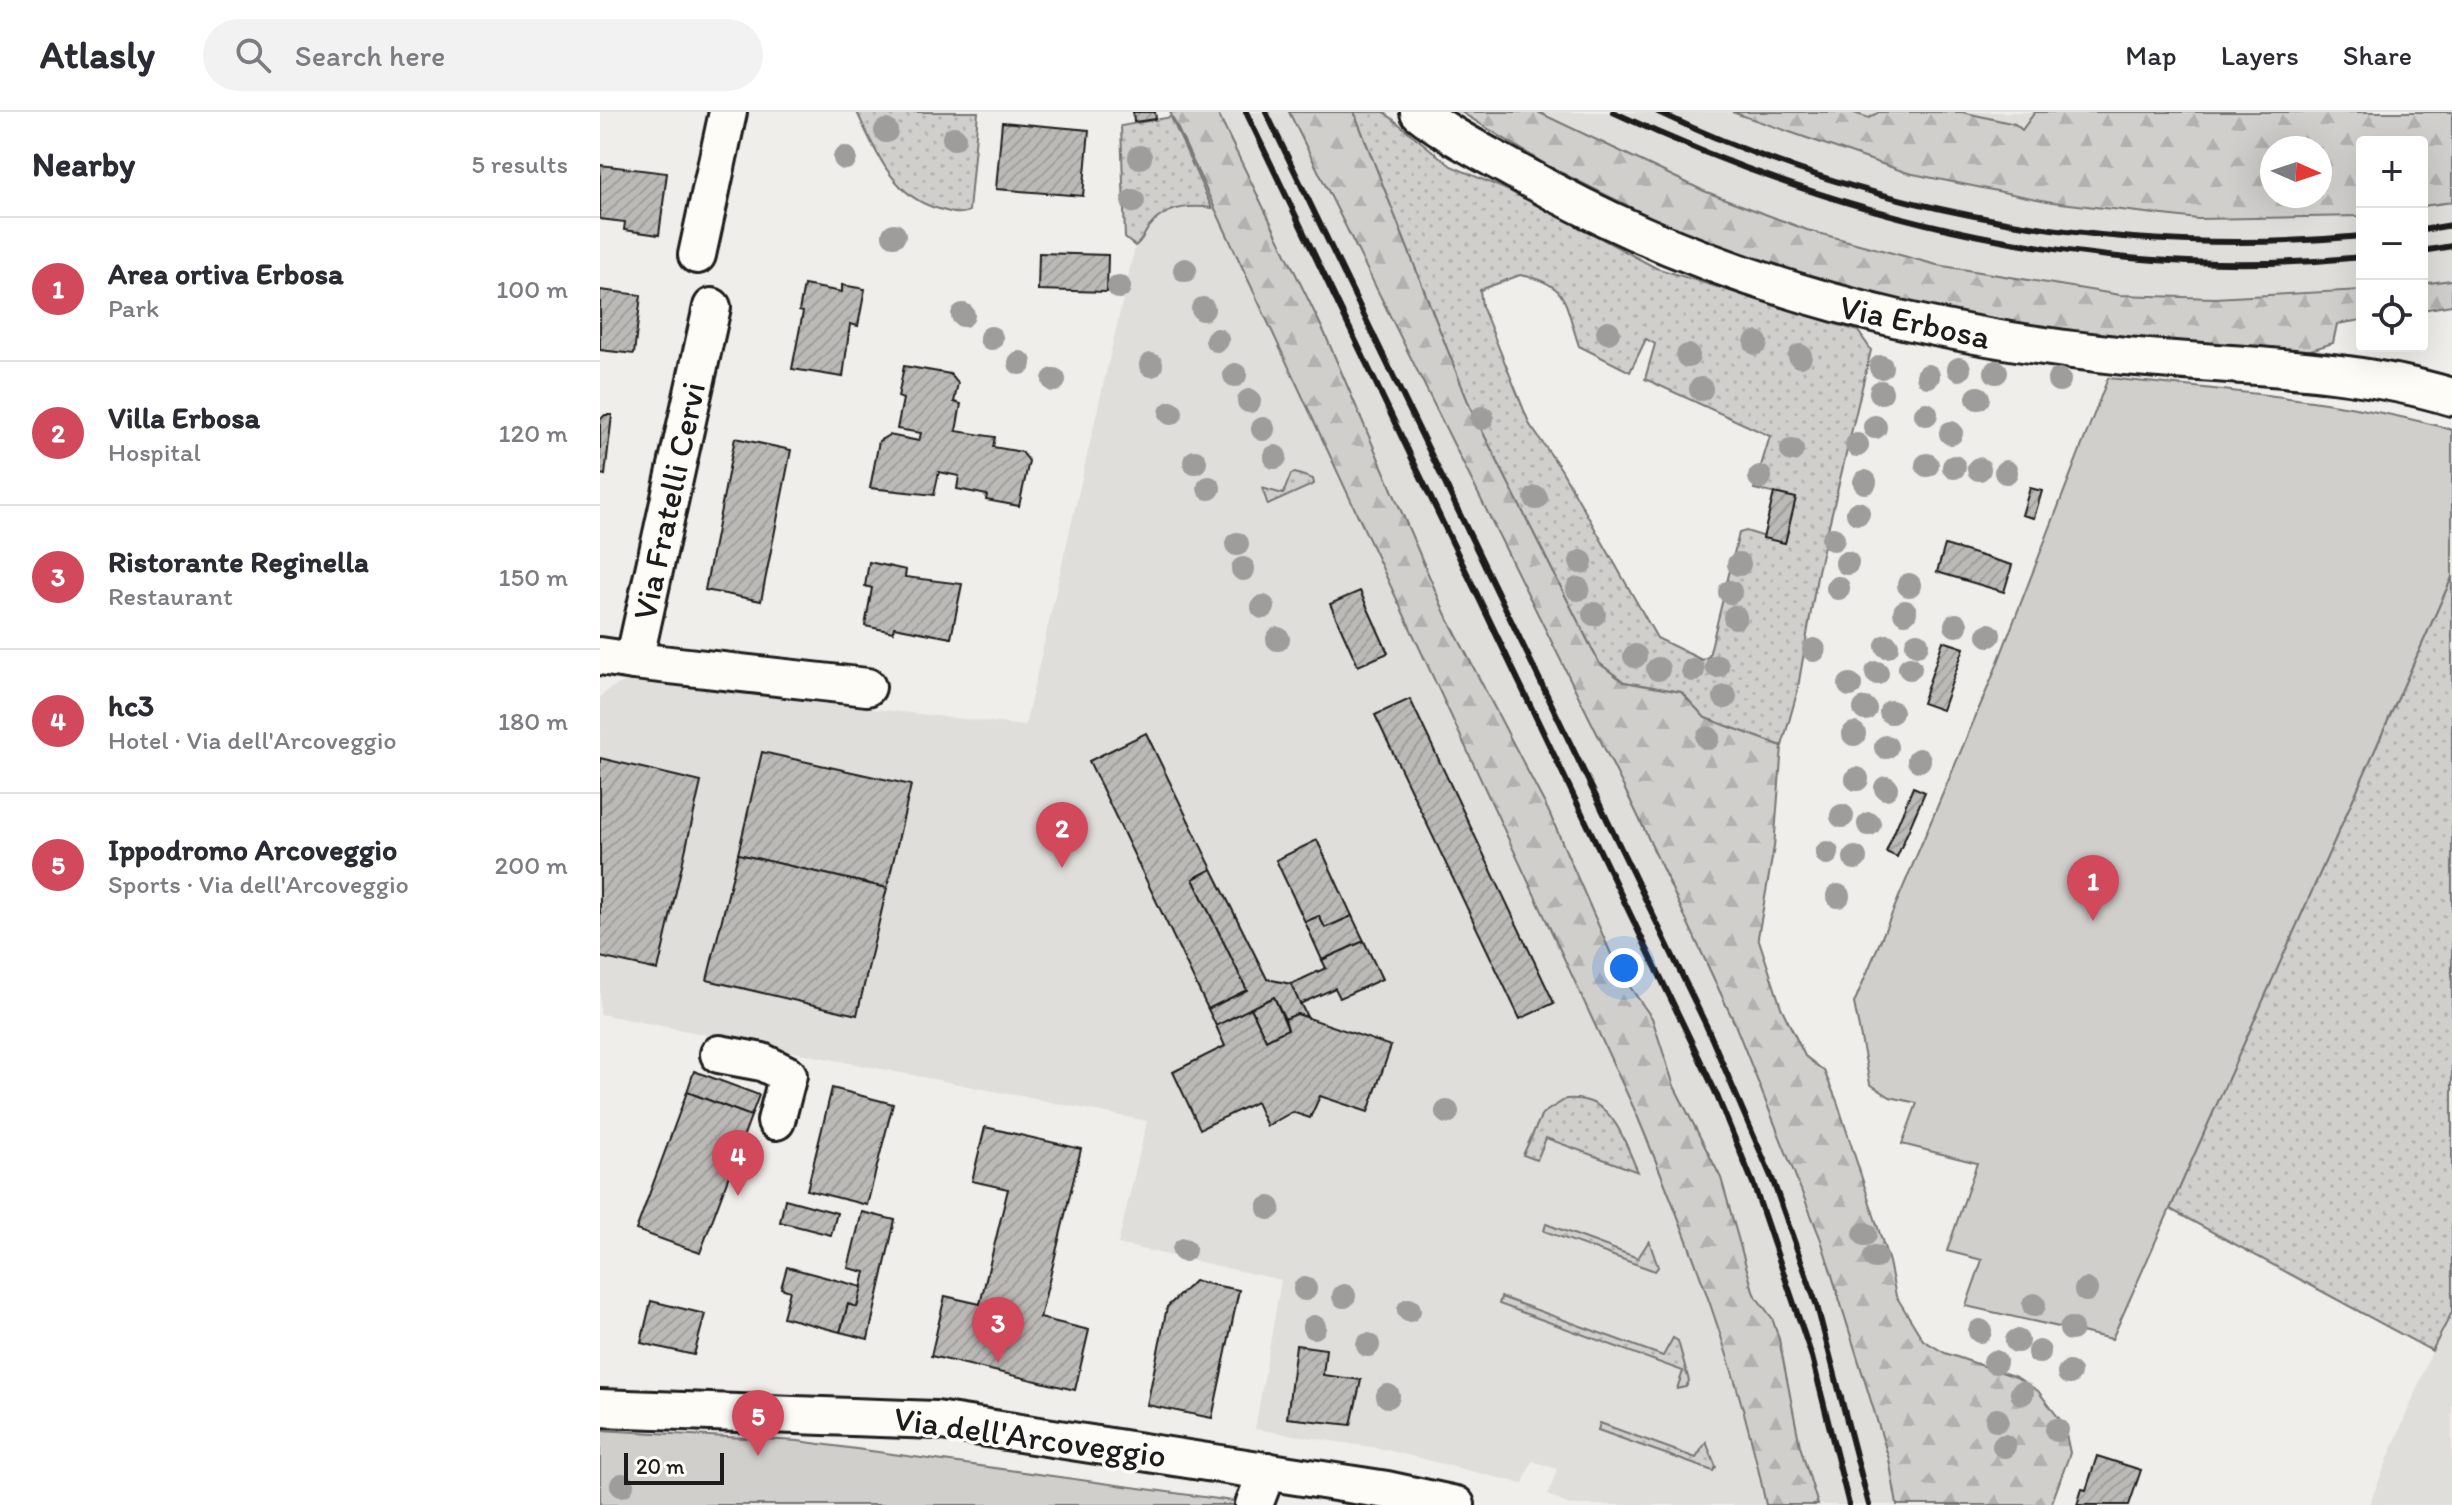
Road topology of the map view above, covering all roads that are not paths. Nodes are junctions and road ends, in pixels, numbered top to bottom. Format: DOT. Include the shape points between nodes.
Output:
graph roads {
  1 [pos="728,112"];
  2 [pos="1419,112"];
  3 [pos="697,255"];
  4 [pos="712,307"];
  5 [pos="2452,397"];
  6 [pos="617,659"];
  7 [pos="867,687"];
  8 [pos="719,1054"];
  9 [pos="776,1121"];
  10 [pos="600,1408"];
  11 [pos="1267,1471"];
  12 [pos="1254,1505"];
  13 [pos="1456,1505"];
  1 -- 3 [label="street"];
  2 -- 5 [label="street, Via Erbosa" via="1455,137 1629,231 1817,301 2058,349 2355,376"];
  4 -- 6 [label="street, Via Fratelli Cervi"];
  6 -- 7 [label="street"];
  8 -- 9 [label="street" via="762,1062 788,1075"];
  10 -- 11 [label="street, Via dell'Arcoveggio" via="936,1420"];
  11 -- 12 [label="street"];
  11 -- 13 [label="street, Via dell'Arcoveggio"];
}
